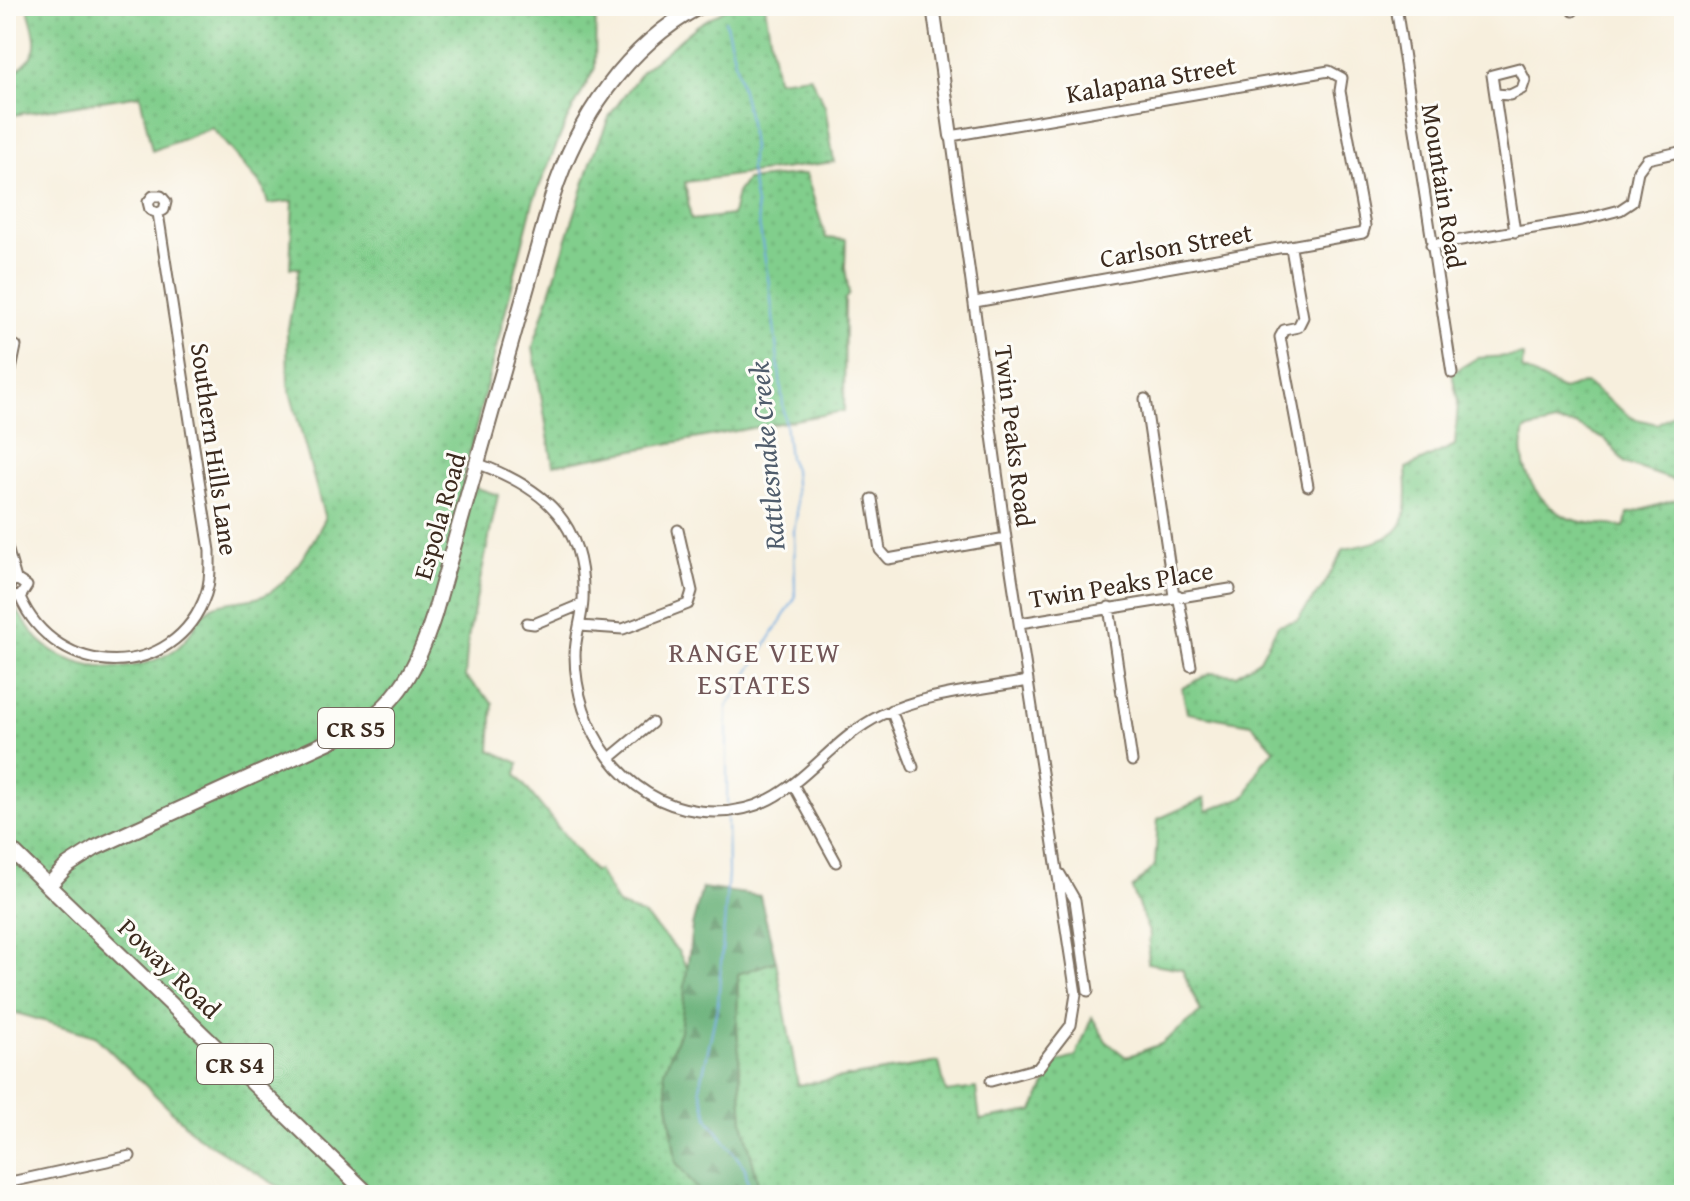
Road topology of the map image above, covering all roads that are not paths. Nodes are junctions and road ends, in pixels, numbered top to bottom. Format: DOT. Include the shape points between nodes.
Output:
graph roads {
  1 [pos="700,6"];
  2 [pos="933,6"];
  3 [pos="1396,6"];
  4 [pos="1495,94"];
  5 [pos="951,136"];
  6 [pos="1684,151"];
  7 [pos="158,213"];
  8 [pos="1361,213"];
  9 [pos="1515,232"];
  10 [pos="1431,245"];
  11 [pos="1291,248"];
  12 [pos="975,302"];
  13 [pos="16,346"];
  14 [pos="1452,373"];
  15 [pos="6,394"];
  16 [pos="1145,399"];
  17 [pos="479,464"];
  18 [pos="1308,486"];
  19 [pos="872,499"];
  20 [pos="678,530"];
  21 [pos="1006,538"];
  22 [pos="6,544"];
  23 [pos="1230,589"];
  24 [pos="1176,596"];
  25 [pos="582,604"];
  26 [pos="1109,607"];
  27 [pos="527,623"];
  28 [pos="1020,623"];
  29 [pos="580,626"];
  30 [pos="1191,666"];
  31 [pos="1028,681"];
  32 [pos="891,710"];
  33 [pos="652,723"];
  34 [pos="610,758"];
  35 [pos="1132,761"];
  36 [pos="913,767"];
  37 [pos="794,786"];
  38 [pos="6,845"];
  39 [pos="836,862"];
  40 [pos="1059,871"];
  41 [pos="49,885"];
  42 [pos="1088,991"];
  43 [pos="991,1081"];
  44 [pos="130,1156"];
  45 [pos="6,1183"];
  46 [pos="369,1195"];
  1 -- 17 [label="main road, Espola Road / CR S5" via="618,74 569,151"];
  2 -- 5 [label="street, Twin Peaks Road"];
  3 -- 10 [label="street, Mountain Road"];
  4 -- 9 [label="street"];
  5 -- 8 [label="street, Kalapana Street" via="1329,71 1342,78"];
  5 -- 12 [label="street, Twin Peaks Road"];
  6 -- 9 [label="street" via="1647,159 1638,171 1632,202 1620,210"];
  7 -- 22 [label="street, Southern Hills Lane" via="210,551 206,593 172,641 151,653 109,662 69,651 36,626 20,597 27,586 16,579"];
  8 -- 11 [label="street, Carlson Street" via="1365,226 1358,235"];
  9 -- 10 [label="street"];
  10 -- 14 [label="street, Mountain Road"];
  11 -- 12 [label="street, Carlson Street"];
  11 -- 18 [label="street" via="1303,317 1298,327 1284,330 1280,337"];
  12 -- 21 [label="street, Twin Peaks Road"];
  13 -- 15 [label="street"];
  16 -- 24 [label="street"];
  17 -- 25 [label="street" via="524,482 558,511 576,546"];
  17 -- 41 [label="main road, Espola Road / CR S5" via="423,650 386,708 340,737 95,848"];
  19 -- 21 [label="street" via="880,550 888,559"];
  20 -- 29 [label="street" via="692,591 688,604 623,629"];
  21 -- 28 [label="street, Twin Peaks Road"];
  23 -- 24 [label="street, Twin Peaks Place"];
  24 -- 26 [label="street, Twin Peaks Place"];
  24 -- 30 [label="street"];
  25 -- 27 [label="street"];
  25 -- 29 [label="street"];
  26 -- 28 [label="street, Twin Peaks Place"];
  26 -- 35 [label="street"];
  28 -- 31 [label="street, Twin Peaks Road"];
  29 -- 34 [label="street" via="575,656 582,706"];
  31 -- 32 [label="street"];
  31 -- 40 [label="street, Twin Peaks Road"];
  32 -- 36 [label="street"];
  32 -- 37 [label="street" via="866,723"];
  33 -- 34 [label="street"];
  34 -- 37 [label="street" via="646,793 690,810 750,807"];
  37 -- 39 [label="street"];
  38 -- 41 [label="main road, Poway Road / CR S4"];
  40 -- 42 [label="street, Twin Peaks Road" via="1075,900"];
  40 -- 43 [label="street, Twin Peaks Road" via="1075,978 1074,1016 1038,1068"];
  41 -- 46 [label="main road, Poway Road / CR S4"];
  44 -- 45 [label="street"];
}
